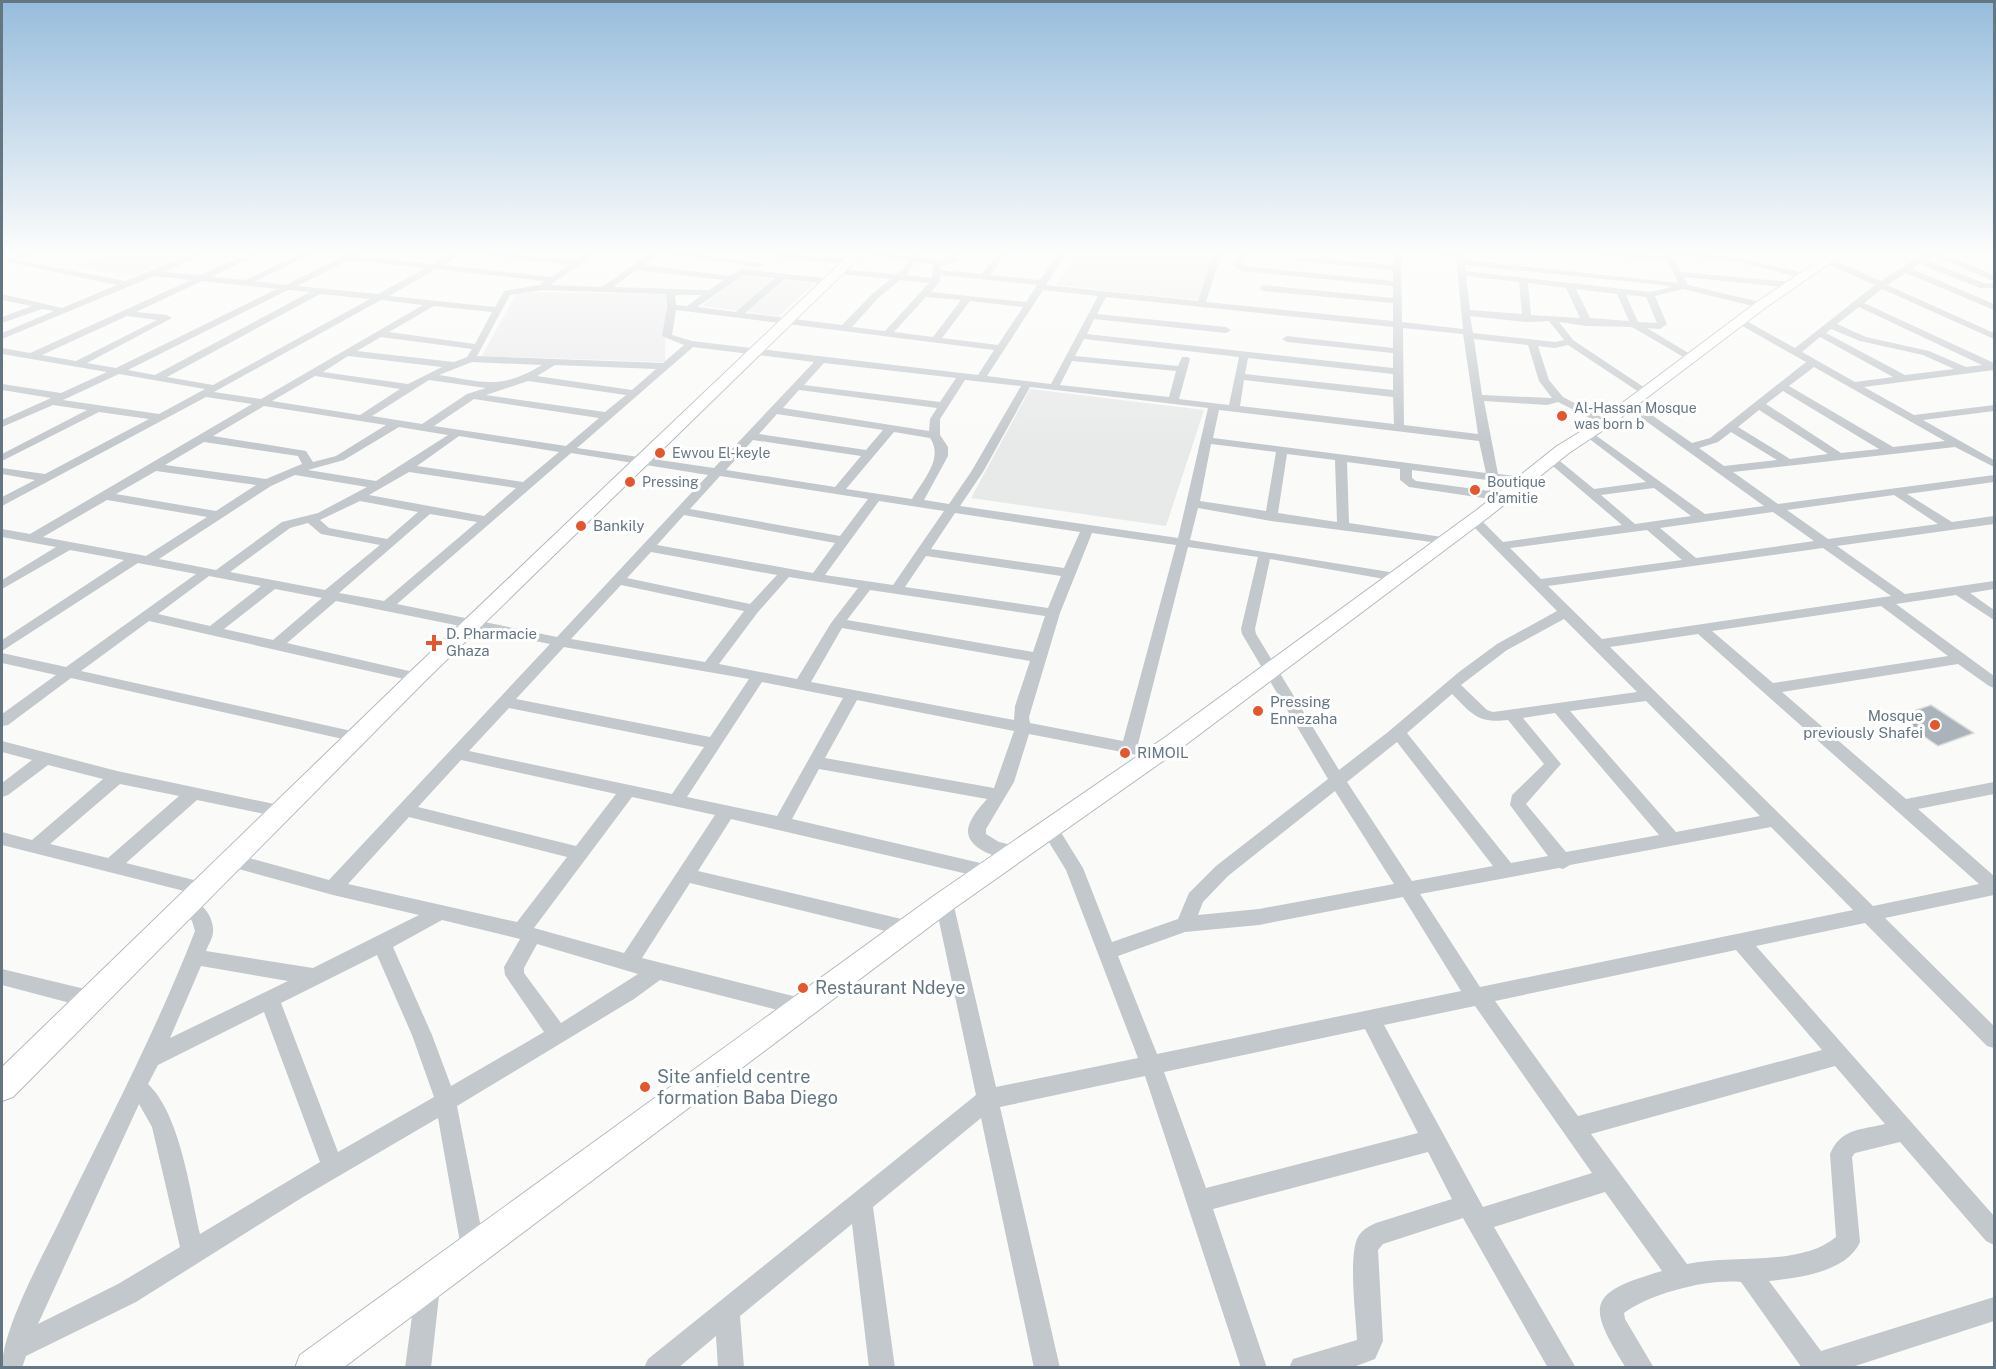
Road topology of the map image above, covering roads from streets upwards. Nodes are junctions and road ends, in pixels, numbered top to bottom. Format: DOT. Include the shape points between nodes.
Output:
graph roads {
  1 [pos="48,316"];
  2 [pos="119,316"];
  3 [pos="149,316"];
  4 [pos="226,316"];
  5 [pos="273,316"];
  6 [pos="343,316"];
  7 [pos="410,316"];
  8 [pos="496,316"];
  9 [pos="670,316"];
  10 [pos="745,316"];
  11 [pos="792,316"];
  12 [pos="856,316"];
  13 [pos="905,316"];
  14 [pos="954,316"];
  15 [pos="1022,316"];
  16 [pos="1091,316"];
  17 [pos="1229,316"];
  18 [pos="1269,316"];
  19 [pos="1398,316"];
  20 [pos="1466,316"];
  21 [pos="1495,316"];
  22 [pos="1527,316"];
  23 [pos="1584,316"];
  24 [pos="1631,316"];
  25 [pos="1658,316"];
  26 [pos="1747,316"];
  27 [pos="1842,316"];
  28 [pos="1886,316"];
  29 [pos="1950,316"];
  30 [pos="1527,319"];
  31 [pos="1553,320"];
  32 [pos="787,321"];
  33 [pos="1740,321"];
  34 [pos="1587,322"];
  35 [pos="1398,325"];
  36 [pos="1635,325"];
  37 [pos="1831,325"];
  38 [pos="1289,326"];
  39 [pos="844,328"];
  40 [pos="1226,330"];
  41 [pos="1920,332"];
  42 [pos="1821,333"];
  43 [pos="379,334"];
  44 [pos="887,334"];
  45 [pos="1469,334"];
  46 [pos="2,336"];
  47 [pos="1081,336"];
  48 [pos="1995,336"];
  49 [pos="1863,339"];
  50 [pos="935,340"];
  51 [pos="1570,342"];
  52 [pos="1532,343"];
  53 [pos="691,344"];
  54 [pos="478,346"];
  55 [pos="1001,348"];
  56 [pos="1189,348"];
  57 [pos="2,351"];
  58 [pos="1398,351"];
  59 [pos="755,352"];
  60 [pos="1221,352"];
  61 [pos="1796,352"];
  62 [pos="345,353"];
  63 [pos="1244,354"];
  64 [pos="32,356"];
  65 [pos="1069,358"];
  66 [pos="471,359"];
  67 [pos="822,359"];
  68 [pos="1285,359"];
  69 [pos="1692,359"];
  70 [pos="554,361"];
  71 [pos="1812,363"];
  72 [pos="77,364"];
  73 [pos="458,366"];
  74 [pos="665,366"];
  75 [pos="1994,367"];
  76 [pos="1182,369"];
  77 [pos="1964,370"];
  78 [pos="118,371"];
  79 [pos="1398,372"];
  80 [pos="312,373"];
  81 [pos="963,375"];
  82 [pos="1239,376"];
  83 [pos="426,377"];
  84 [pos="527,378"];
  85 [pos="981,378"];
  86 [pos="1903,378"];
  87 [pos="155,379"];
  88 [pos="1027,384"];
  89 [pos="1853,385"];
  90 [pos="1781,386"];
  91 [pos="2,387"];
  92 [pos="408,387"];
  93 [pos="501,387"];
  94 [pos="797,387"];
  95 [pos="1054,387"];
  96 [pos="209,391"];
  97 [pos="634,393"];
  98 [pos="1398,394"];
  99 [pos="60,396"];
  100 [pos="471,396"];
  101 [pos="1480,398"];
  102 [pos="1638,398"];
  103 [pos="1559,399"];
  104 [pos="1173,401"];
  105 [pos="49,402"];
  106 [pos="259,404"];
  107 [pos="1758,404"];
  108 [pos="944,406"];
  109 [pos="1214,406"];
  110 [pos="1234,408"];
  111 [pos="1995,408"];
  112 [pos="95,410"];
  113 [pos="774,410"];
  114 [pos="607,416"];
  115 [pos="158,417"];
  116 [pos="1912,418"];
  117 [pos="362,419"];
  118 [pos="2,424"];
  119 [pos="396,424"];
  120 [pos="1597,427"];
  121 [pos="1731,427"];
  122 [pos="423,428"];
  123 [pos="891,428"];
  124 [pos="1399,428"];
  125 [pos="457,433"];
  126 [pos="934,435"];
  127 [pos="749,436"];
  128 [pos="201,438"];
  129 [pos="1484,438"];
  130 [pos="1206,440"];
  131 [pos="1957,443"];
  132 [pos="1691,447"];
  133 [pos="567,450"];
  134 [pos="1282,450"];
  135 [pos="1890,450"];
  136 [pos="1995,453"];
  137 [pos="869,454"];
  138 [pos="1980,455"];
  139 [pos="1840,457"];
  140 [pos="2,458"];
  141 [pos="1341,458"];
  142 [pos="1551,459"];
  143 [pos="641,461"];
  144 [pos="1789,463"];
  145 [pos="1995,464"];
  146 [pos="308,466"];
  147 [pos="155,467"];
  148 [pos="1406,467"];
  149 [pos="407,468"];
  150 [pos="1722,470"];
  151 [pos="2,471"];
  152 [pos="292,471"];
  153 [pos="715,472"];
  154 [pos="46,478"];
  155 [pos="1494,478"];
  156 [pos="1995,478"];
  157 [pos="1524,481"];
  158 [pos="267,483"];
  159 [pos="1656,484"];
  160 [pos="378,485"];
  161 [pos="525,486"];
  162 [pos="838,491"];
  163 [pos="1590,493"];
  164 [pos="1898,493"];
  165 [pos="107,496"];
  166 [pos="359,497"];
  167 [pos="876,497"];
  168 [pos="1496,500"];
  169 [pos="2,502"];
  170 [pos="916,503"];
  171 [pos="1193,504"];
  172 [pos="953,509"];
  173 [pos="1777,509"];
  174 [pos="428,510"];
  175 [pos="680,511"];
  176 [pos="219,514"];
  177 [pos="1271,517"];
  178 [pos="1702,518"];
  179 [pos="311,519"];
  180 [pos="1473,519"];
  181 [pos="486,520"];
  182 [pos="1995,520"];
  183 [pos="1342,526"];
  184 [pos="1949,526"];
  185 [pos="1651,527"];
  186 [pos="1633,528"];
  187 [pos="1088,530"];
  188 [pos="2,532"];
  189 [pos="31,539"];
  190 [pos="845,541"];
  191 [pos="1442,541"];
  192 [pos="1183,542"];
  193 [pos="390,543"];
  194 [pos="1825,544"];
  195 [pos="69,545"];
  196 [pos="1500,546"];
  197 [pos="646,547"];
  198 [pos="922,552"];
  199 [pos="1265,554"];
  200 [pos="142,559"];
  201 [pos="1694,563"];
  202 [pos="213,572"];
  203 [pos="786,573"];
  204 [pos="1069,573"];
  205 [pos="1396,577"];
  206 [pos="816,578"];
  207 [pos="617,580"];
  208 [pos="273,584"];
  209 [pos="868,584"];
  210 [pos="1537,584"];
  211 [pos="2,585"];
  212 [pos="1995,585"];
  213 [pos="897,588"];
  214 [pos="1958,590"];
  215 [pos="331,595"];
  216 [pos="1902,598"];
  217 [pos="1883,601"];
  218 [pos="388,605"];
  219 [pos="753,609"];
  220 [pos="1566,612"];
  221 [pos="1053,613"];
  222 [pos="146,616"];
  223 [pos="1995,616"];
  224 [pos="475,622"];
  225 [pos="838,623"];
  226 [pos="1700,628"];
  227 [pos="213,631"];
  228 [pos="560,642"];
  229 [pos="1598,644"];
  230 [pos="276,645"];
  231 [pos="2,646"];
  232 [pos="2,658"];
  233 [pos="1038,658"];
  234 [pos="1960,659"];
  235 [pos="709,667"];
  236 [pos="1269,671"];
  237 [pos="67,674"];
  238 [pos="417,676"];
  239 [pos="758,677"];
  240 [pos="1995,683"];
  241 [pos="801,685"];
  242 [pos="1452,685"];
  243 [pos="1769,689"];
  244 [pos="852,695"];
  245 [pos="1649,695"];
  246 [pos="504,702"];
  247 [pos="1558,707"];
  248 [pos="1511,714"];
  249 [pos="2,721"];
  250 [pos="1023,728"];
  251 [pos="1398,733"];
  252 [pos="356,737"];
  253 [pos="714,743"];
  254 [pos="2,747"];
  255 [pos="1129,748"];
  256 [pos="1158,753"];
  257 [pos="457,754"];
  258 [pos="46,758"];
  259 [pos="815,762"];
  260 [pos="117,777"];
  261 [pos="1336,782"];
  262 [pos="1995,788"];
  263 [pos="628,789"];
  264 [pos="2,792"];
  265 [pos="194,793"];
  266 [pos="999,795"];
  267 [pos="676,801"];
  268 [pos="1903,806"];
  269 [pos="405,810"];
  270 [pos="279,811"];
  271 [pos="727,811"];
  272 [pos="1775,820"];
  273 [pos="781,823"];
  274 [pos="1051,831"];
  275 [pos="2,838"];
  276 [pos="1674,840"];
  277 [pos="35,847"];
  278 [pos="580,854"];
  279 [pos="1018,854"];
  280 [pos="231,860"];
  281 [pos="1563,862"];
  282 [pos="111,866"];
  283 [pos="1508,871"];
  284 [pos="989,872"];
  285 [pos="685,874"];
  286 [pos="1995,887"];
  287 [pos="333,888"];
  288 [pos="1409,889"];
  289 [pos="192,896"];
  290 [pos="944,902"];
  291 [pos="440,912"];
  292 [pos="1869,914"];
  293 [pos="1185,924"];
  294 [pos="910,928"];
  295 [pos="526,933"];
  296 [pos="1740,941"];
  297 [pos="382,944"];
  298 [pos="1106,952"];
  299 [pos="194,957"];
  300 [pos="628,963"];
  301 [pos="657,971"];
  302 [pos="2,976"];
  303 [pos="315,977"];
  304 [pos="1478,996"];
  305 [pos="89,999"];
  306 [pos="269,999"];
  307 [pos="801,1007"];
  308 [pos="1370,1019"];
  309 [pos="558,1035"];
  310 [pos="1995,1039"];
  311 [pos="1839,1055"];
  312 [pos="150,1058"];
  313 [pos="1150,1065"];
  314 [pos="2,1087"];
  315 [pos="137,1088"];
  316 [pos="988,1099"];
  317 [pos="446,1102"];
  318 [pos="1573,1128"];
  319 [pos="1905,1130"];
  320 [pos="1433,1140"];
  321 [pos="333,1167"];
  322 [pos="1610,1179"];
  323 [pos="861,1201"];
  324 [pos="1199,1201"];
  325 [pos="1473,1213"];
  326 [pos="1995,1233"];
  327 [pos="473,1248"];
  328 [pos="193,1252"];
  329 [pos="1747,1272"];
  330 [pos="1682,1278"];
  331 [pos="428,1281"];
  332 [pos="1995,1309"];
  333 [pos="727,1310"];
  334 [pos="13,1358"];
  335 [pos="1817,1366"];
  336 [pos="313,1368"];
  337 [pos="418,1368"];
  338 [pos="657,1368"];
  339 [pos="731,1368"];
  340 [pos="882,1368"];
  341 [pos="1047,1368"];
  342 [pos="1254,1368"];
  343 [pos="1302,1368"];
  344 [pos="1563,1368"];
  345 [pos="1641,1368"];
  1 -- 46 [label="street"];
  2 -- 64 [label="street"];
  3 -- 72 [label="street" via="167,318"];
  4 -- 78 [label="street"];
  5 -- 87 [label="street"];
  6 -- 96 [label="street"];
  7 -- 43 [label="street"];
  8 -- 54 [label="street"];
  9 -- 53 [label="street" via="667,336"];
  10 -- 32 [label="street"];
  11 -- 32 [label="street"];
  12 -- 39 [label="street"];
  13 -- 44 [label="street"];
  14 -- 50 [label="street"];
  15 -- 55 [label="street"];
  16 -- 40 [label="street"];
  16 -- 47 [label="street"];
  17 -- 40 [label="street"];
  18 -- 38 [label="street"];
  19 -- 35 [label="street"];
  20 -- 45 [label="street"];
  21 -- 30 [label="street"];
  22 -- 30 [label="street"];
  23 -- 34 [label="street"];
  24 -- 36 [label="street"];
  25 -- 36 [label="street" via="1662,325"];
  26 -- 33 [label="street"];
  27 -- 37 [label="street"];
  28 -- 41 [label="street"];
  29 -- 48 [label="street"];
  30 -- 31 [label="street"];
  31 -- 34 [label="street"];
  31 -- 51 [label="street"];
  32 -- 39 [label="street"];
  32 -- 59 [label="street"];
  33 -- 61 [label="street"];
  33 -- 69 [label="street"];
  34 -- 36 [label="street"];
  35 -- 38 [label="street"];
  35 -- 45 [label="street"];
  35 -- 58 [label="street"];
  36 -- 69 [label="street"];
  37 -- 42 [label="street"];
  37 -- 49 [label="street"];
  38 -- 58 [label="street"];
  38 -- 68 [label="street"];
  39 -- 44 [label="street"];
  40 -- 60 [label="street"];
  41 -- 49 [label="street"];
  41 -- 75 [label="street"];
  42 -- 61 [label="street"];
  42 -- 86 [label="street"];
  43 -- 54 [label="street"];
  43 -- 62 [label="street"];
  44 -- 50 [label="street"];
  45 -- 52 [label="street"];
  45 -- 101 [label="street"];
  47 -- 56 [label="street"];
  47 -- 65 [label="street"];
  49 -- 77 [label="street" via="1926,353"];
  50 -- 55 [label="street"];
  51 -- 52 [label="street"];
  51 -- 102 [label="street"];
  52 -- 103 [label="street" via="1544,381"];
  53 -- 59 [label="street"];
  53 -- 74 [label="street"];
  54 -- 66 [label="street"];
  55 -- 85 [label="street"];
  56 -- 60 [label="street"];
  56 -- 76 [label="street"];
  57 -- 64 [label="street"];
  58 -- 79 [label="street"];
  59 -- 67 [label="street"];
  59 -- 143 [label="street"];
  60 -- 63 [label="street"];
  61 -- 71 [label="street"];
  62 -- 73 [label="street"];
  62 -- 80 [label="street"];
  63 -- 68 [label="street"];
  63 -- 82 [label="street"];
  64 -- 72 [label="street"];
  65 -- 76 [label="street"];
  65 -- 95 [label="street"];
  66 -- 70 [label="street"];
  66 -- 73 [label="street"];
  67 -- 81 [label="street"];
  67 -- 94 [label="street"];
  68 -- 79 [label="street"];
  69 -- 102 [label="street"];
  70 -- 74 [label="street"];
  70 -- 84 [label="street"];
  71 -- 89 [label="street"];
  71 -- 90 [label="street"];
  72 -- 78 [label="street"];
  73 -- 83 [label="street"];
  74 -- 97 [label="street"];
  75 -- 77 [label="street"];
  76 -- 104 [label="street"];
  77 -- 86 [label="street"];
  78 -- 87 [label="street"];
  78 -- 99 [label="street"];
  79 -- 98 [label="street"];
  80 -- 92 [label="street"];
  80 -- 106 [label="street"];
  81 -- 85 [label="street"];
  81 -- 108 [label="street"];
  82 -- 98 [label="street"];
  82 -- 110 [label="street"];
  83 -- 92 [label="street"];
  83 -- 93 [label="street"];
  84 -- 93 [label="street"];
  84 -- 97 [label="street"];
  85 -- 88 [label="street"];
  86 -- 89 [label="street"];
  87 -- 96 [label="street"];
  88 -- 95 [label="street"];
  88 -- 172 [label="street"];
  89 -- 116 [label="street"];
  90 -- 107 [label="street"];
  90 -- 135 [label="street"];
  91 -- 99 [label="street"];
  92 -- 117 [label="street"];
  93 -- 100 [label="street"];
  94 -- 108 [label="street"];
  94 -- 113 [label="street"];
  95 -- 104 [label="street"];
  96 -- 106 [label="street"];
  96 -- 115 [label="street"];
  97 -- 114 [label="street"];
  98 -- 124 [label="street"];
  99 -- 105 [label="street"];
  100 -- 114 [label="street"];
  100 -- 122 [label="street"];
  101 -- 103 [label="street" via="1547,402"];
  101 -- 129 [label="street"];
  102 -- 120 [label="street"];
  102 -- 132 [label="street"];
  103 -- 120 [label="street"];
  104 -- 109 [label="street"];
  105 -- 112 [label="street"];
  105 -- 118 [label="street"];
  106 -- 117 [label="street"];
  106 -- 128 [label="street"];
  107 -- 121 [label="street"];
  107 -- 139 [label="street"];
  108 -- 126 [label="street" via="934,419"];
  109 -- 110 [label="street"];
  109 -- 130 [label="street"];
  110 -- 124 [label="street"];
  111 -- 116 [label="street"];
  112 -- 115 [label="street"];
  112 -- 140 [label="street"];
  113 -- 123 [label="street"];
  113 -- 127 [label="street"];
  114 -- 133 [label="street"];
  115 -- 154 [label="street"];
  116 -- 131 [label="street"];
  117 -- 119 [label="street"];
  119 -- 122 [label="street"];
  119 -- 146 [label="street" via="340,458"];
  120 -- 142 [label="street"];
  120 -- 159 [label="street"];
  121 -- 132 [label="street" via="1708,443"];
  121 -- 144 [label="street"];
  122 -- 125 [label="street"];
  123 -- 126 [label="street"];
  123 -- 137 [label="street"];
  124 -- 129 [label="street"];
  125 -- 133 [label="street"];
  125 -- 149 [label="street"];
  126 -- 170 [label="street" via="942,447 942,456"];
  127 -- 137 [label="street"];
  127 -- 153 [label="street"];
  128 -- 146 [label="street" via="302,453"];
  128 -- 147 [label="street"];
  129 -- 155 [label="street"];
  130 -- 134 [label="street"];
  130 -- 171 [label="street"];
  131 -- 135 [label="street"];
  131 -- 138 [label="street"];
  132 -- 150 [label="street"];
  133 -- 143 [label="street"];
  133 -- 161 [label="street"];
  134 -- 141 [label="street"];
  134 -- 177 [label="street"];
  135 -- 139 [label="street"];
  136 -- 138 [label="street"];
  137 -- 162 [label="street"];
  138 -- 145 [label="street"];
  139 -- 144 [label="street"];
  141 -- 148 [label="street"];
  141 -- 183 [label="street"];
  142 -- 157 [label="street"];
  142 -- 163 [label="street"];
  143 -- 153 [label="street"];
  143 -- 224 [label="street"];
  144 -- 150 [label="street"];
  146 -- 152 [label="street"];
  147 -- 158 [label="street"];
  147 -- 165 [label="street"];
  148 -- 155 [label="street"];
  148 -- 168 [label="street" via="1406,480 1413,484"];
  149 -- 160 [label="street"];
  149 -- 161 [label="street"];
  150 -- 173 [label="street"];
  151 -- 154 [label="street"];
  152 -- 158 [label="street"];
  152 -- 160 [label="street"];
  153 -- 162 [label="street"];
  153 -- 175 [label="street"];
  154 -- 169 [label="street"];
  155 -- 157 [label="street"];
  155 -- 168 [label="street"];
  156 -- 164 [label="street"];
  157 -- 168 [label="street"];
  158 -- 176 [label="street"];
  159 -- 163 [label="street"];
  159 -- 178 [label="street"];
  160 -- 166 [label="street"];
  161 -- 181 [label="street"];
  162 -- 167 [label="street"];
  163 -- 186 [label="street"];
  164 -- 173 [label="street"];
  164 -- 184 [label="street"];
  165 -- 176 [label="street"];
  165 -- 189 [label="street"];
  166 -- 174 [label="street"];
  166 -- 179 [label="street"];
  167 -- 170 [label="street"];
  167 -- 190 [label="street"];
  168 -- 180 [label="street"];
  170 -- 172 [label="street"];
  171 -- 177 [label="street"];
  171 -- 192 [label="street"];
  172 -- 187 [label="street"];
  172 -- 198 [label="street"];
  173 -- 178 [label="street"];
  173 -- 194 [label="street"];
  174 -- 181 [label="street"];
  174 -- 193 [label="street"];
  175 -- 190 [label="street"];
  175 -- 197 [label="street"];
  176 -- 200 [label="street"];
  177 -- 183 [label="street"];
  178 -- 185 [label="street"];
  179 -- 193 [label="street" via="325,531"];
  179 -- 202 [label="street" via="286,525"];
  180 -- 191 [label="street"];
  180 -- 196 [label="street"];
  181 -- 218 [label="street"];
  182 -- 184 [label="street"];
  183 -- 191 [label="street"];
  184 -- 194 [label="street"];
  185 -- 186 [label="street"];
  185 -- 201 [label="street"];
  186 -- 196 [label="street"];
  187 -- 192 [label="street"];
  187 -- 204 [label="street"];
  188 -- 189 [label="street"];
  189 -- 195 [label="street"];
  190 -- 206 [label="street"];
  191 -- 205 [label="street"];
  192 -- 199 [label="street"];
  192 -- 255 [label="street"];
  193 -- 215 [label="street"];
  194 -- 201 [label="street"];
  194 -- 216 [label="street"];
  195 -- 200 [label="street"];
  195 -- 211 [label="street"];
  196 -- 210 [label="street"];
  197 -- 203 [label="street"];
  197 -- 207 [label="street"];
  198 -- 204 [label="street"];
  198 -- 213 [label="street"];
  199 -- 205 [label="street"];
  199 -- 236 [label="street" via="1248,629"];
  200 -- 202 [label="street"];
  200 -- 231 [label="street"];
  201 -- 210 [label="street"];
  202 -- 208 [label="street"];
  202 -- 222 [label="street"];
  203 -- 206 [label="street"];
  203 -- 219 [label="street"];
  204 -- 221 [label="street"];
  205 -- 236 [label="street"];
  206 -- 209 [label="street"];
  207 -- 219 [label="street"];
  207 -- 228 [label="street"];
  208 -- 215 [label="street"];
  208 -- 227 [label="street"];
  209 -- 213 [label="street"];
  209 -- 225 [label="street"];
  210 -- 220 [label="street"];
  212 -- 214 [label="street"];
  213 -- 221 [label="street"];
  214 -- 216 [label="street"];
  214 -- 223 [label="street"];
  215 -- 218 [label="street"];
  215 -- 230 [label="street"];
  216 -- 217 [label="street"];
  217 -- 226 [label="street"];
  217 -- 234 [label="street"];
  218 -- 224 [label="street"];
  219 -- 235 [label="street"];
  220 -- 229 [label="street"];
  220 -- 242 [label="street" via="1502,647"];
  221 -- 233 [label="street"];
  222 -- 227 [label="street"];
  222 -- 237 [label="street"];
  224 -- 228 [label="street"];
  224 -- 238 [label="street"];
  225 -- 233 [label="street"];
  225 -- 241 [label="street"];
  226 -- 229 [label="street"];
  226 -- 243 [label="street"];
  227 -- 230 [label="street"];
  228 -- 235 [label="street"];
  228 -- 246 [label="street"];
  229 -- 245 [label="street"];
  230 -- 238 [label="street"];
  232 -- 237 [label="street"];
  233 -- 250 [label="street" via="1023,706"];
  234 -- 240 [label="street"];
  234 -- 243 [label="street"];
  235 -- 239 [label="street"];
  236 -- 256 [label="street"];
  236 -- 261 [label="street"];
  237 -- 249 [label="street"];
  237 -- 252 [label="street"];
  238 -- 252 [label="street"];
  239 -- 241 [label="street"];
  239 -- 253 [label="street"];
  241 -- 244 [label="street"];
  242 -- 248 [label="street" via="1485,715"];
  242 -- 251 [label="street"];
  243 -- 268 [label="street"];
  244 -- 250 [label="street"];
  244 -- 259 [label="street"];
  245 -- 247 [label="street"];
  245 -- 272 [label="street"];
  246 -- 253 [label="street"];
  246 -- 257 [label="street"];
  247 -- 248 [label="street"];
  247 -- 276 [label="street"];
  248 -- 281 [label="street" via="1553,764 1518,799 1518,805"];
  250 -- 255 [label="street"];
  250 -- 266 [label="street"];
  251 -- 261 [label="street"];
  251 -- 283 [label="street"];
  252 -- 270 [label="street"];
  253 -- 267 [label="street"];
  254 -- 258 [label="street"];
  255 -- 256 [label="street"];
  256 -- 274 [label="street"];
  257 -- 263 [label="street"];
  257 -- 269 [label="street"];
  258 -- 260 [label="street"];
  258 -- 264 [label="street"];
  259 -- 266 [label="street"];
  259 -- 273 [label="street"];
  260 -- 265 [label="street"];
  260 -- 277 [label="street"];
  261 -- 288 [label="street"];
  261 -- 293 [label="street" via="1203,887"];
  262 -- 268 [label="street"];
  263 -- 267 [label="street"];
  263 -- 278 [label="street"];
  265 -- 270 [label="street"];
  265 -- 282 [label="street"];
  266 -- 279 [label="street" via="977,833 993,847"];
  267 -- 271 [label="street"];
  268 -- 286 [label="street"];
  269 -- 278 [label="street"];
  269 -- 287 [label="street"];
  270 -- 280 [label="street"];
  271 -- 273 [label="street"];
  271 -- 285 [label="street"];
  272 -- 276 [label="street"];
  272 -- 292 [label="street"];
  273 -- 284 [label="street"];
  274 -- 279 [label="street"];
  274 -- 298 [label="street" via="1074,868"];
  275 -- 277 [label="street"];
  276 -- 281 [label="street"];
  277 -- 282 [label="street"];
  278 -- 295 [label="street"];
  279 -- 284 [label="street"];
  280 -- 287 [label="street"];
  280 -- 289 [label="street"];
  281 -- 283 [label="street"];
  282 -- 289 [label="street"];
  283 -- 288 [label="street"];
  284 -- 290 [label="street"];
  285 -- 294 [label="street"];
  285 -- 300 [label="street"];
  286 -- 292 [label="street"];
  287 -- 291 [label="street"];
  288 -- 293 [label="street" via="1259,916"];
  288 -- 304 [label="street"];
  289 -- 299 [label="street" via="204,932"];
  289 -- 305 [label="street"];
  290 -- 294 [label="street"];
  290 -- 316 [label="street"];
  291 -- 295 [label="street"];
  291 -- 297 [label="street"];
  292 -- 296 [label="street"];
  292 -- 310 [label="street"];
  293 -- 298 [label="street"];
  294 -- 307 [label="street"];
  295 -- 300 [label="street"];
  295 -- 309 [label="street" via="515,975"];
  296 -- 304 [label="street"];
  296 -- 311 [label="street"];
  297 -- 303 [label="street"];
  297 -- 317 [label="street"];
  298 -- 313 [label="street"];
  299 -- 303 [label="street"];
  299 -- 312 [label="street"];
  300 -- 301 [label="street"];
  301 -- 307 [label="street"];
  301 -- 309 [label="street"];
  302 -- 305 [label="street"];
  303 -- 306 [label="street"];
  304 -- 308 [label="street"];
  304 -- 318 [label="street"];
  305 -- 314 [label="street"];
  306 -- 312 [label="street"];
  306 -- 321 [label="street"];
  307 -- 327 [label="street"];
  308 -- 313 [label="street"];
  308 -- 320 [label="street"];
  309 -- 317 [label="street"];
  311 -- 318 [label="street"];
  311 -- 319 [label="street"];
  312 -- 315 [label="street"];
  313 -- 316 [label="street"];
  313 -- 324 [label="street"];
  315 -- 328 [label="street" via="157,1110 163,1127"];
  315 -- 334 [label="street" via="63,1236"];
  316 -- 323 [label="street"];
  316 -- 341 [label="street"];
  317 -- 321 [label="street"];
  317 -- 327 [label="street"];
  318 -- 322 [label="street"];
  319 -- 326 [label="street"];
  319 -- 329 [label="street" via="1848,1144 1840,1154 1848,1242 1844,1247 1814,1261"];
  320 -- 324 [label="street"];
  320 -- 325 [label="street"];
  321 -- 328 [label="street"];
  322 -- 325 [label="street"];
  322 -- 330 [label="street"];
  323 -- 333 [label="street"];
  323 -- 340 [label="street"];
  324 -- 342 [label="street"];
  325 -- 343 [label="street" via="1376,1235 1367,1244 1365,1254 1368,1346 1361,1352"];
  325 -- 344 [label="street"];
  327 -- 331 [label="street"];
  328 -- 334 [label="street"];
  329 -- 330 [label="street" via="1723,1269"];
  329 -- 335 [label="street"];
  330 -- 345 [label="street" via="1623,1296 1611,1307 1613,1323"];
  331 -- 336 [label="street"];
  331 -- 337 [label="street"];
  332 -- 335 [label="street"];
  333 -- 338 [label="street"];
  333 -- 339 [label="street"];
}
